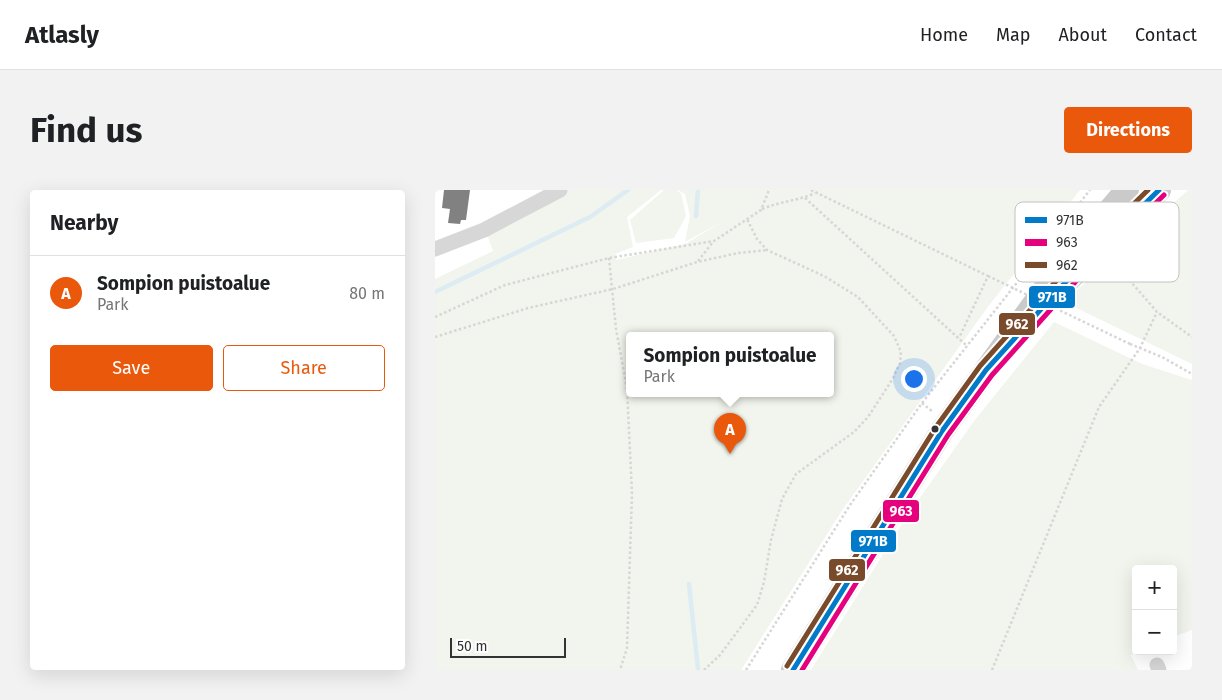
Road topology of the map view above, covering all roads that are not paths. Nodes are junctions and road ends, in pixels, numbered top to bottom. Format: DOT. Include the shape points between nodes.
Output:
graph roads {
  1 [pos="560,190"];
  2 [pos="1127,190"];
  3 [pos="1159,190"];
  4 [pos="1117,202"];
  5 [pos="1147,202"];
  6 [pos="435,249"];
  7 [pos="1050,282"];
  8 [pos="1066,282"];
  9 [pos="986,370"];
  10 [pos="793,670"];
  1 -- 6 [label="street" via="484,230"];
  2 -- 4 [label="main road"];
  3 -- 5 [label="main road"];
  7 -- 9 [label="main road"];
  8 -- 9 [label="main road"];
  9 -- 10 [label="main road" via="942,431"];
}
